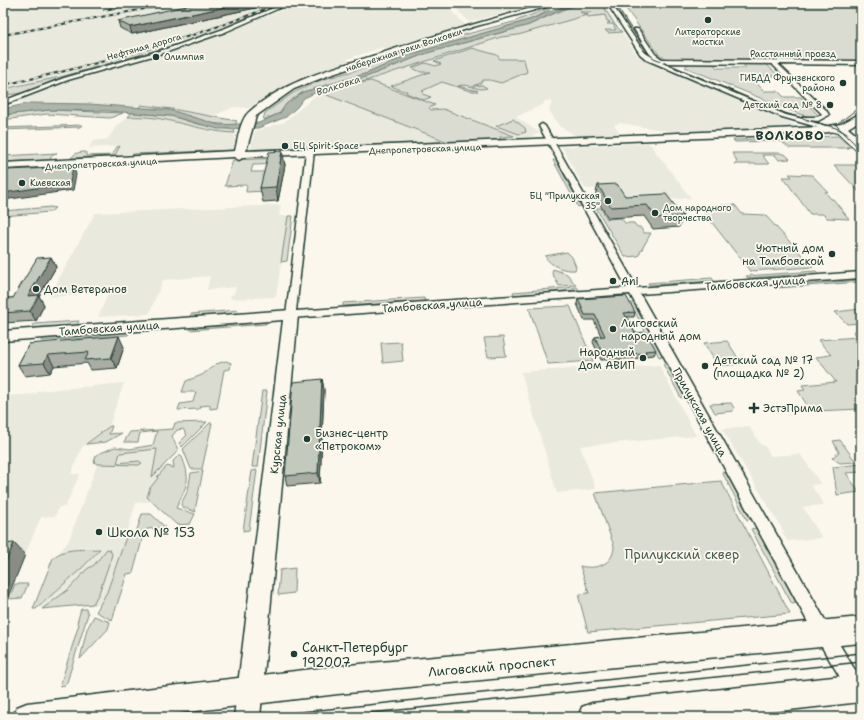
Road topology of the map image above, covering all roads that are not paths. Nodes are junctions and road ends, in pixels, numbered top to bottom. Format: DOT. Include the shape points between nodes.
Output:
graph roads {
  1 [pos="289,3"];
  2 [pos="558,3"];
  3 [pos="565,3"];
  4 [pos="609,3"];
  5 [pos="631,24"];
  6 [pos="653,61"];
  7 [pos="664,61"];
  8 [pos="774,62"];
  9 [pos="861,63"];
  10 [pos="3,103"];
  11 [pos="861,116"];
  12 [pos="803,118"];
  13 [pos="792,119"];
  14 [pos="861,122"];
  15 [pos="249,123"];
  16 [pos="542,126"];
  17 [pos="828,129"];
  18 [pos="800,130"];
  19 [pos="842,130"];
  20 [pos="552,142"];
  21 [pos="861,144"];
  22 [pos="310,152"];
  23 [pos="861,152"];
  24 [pos="240,155"];
  25 [pos="3,168"];
  26 [pos="861,275"];
  27 [pos="634,291"];
  28 [pos="291,315"];
  29 [pos="3,336"];
  30 [pos="861,630"];
  31 [pos="823,633"];
  32 [pos="859,691"];
  33 [pos="249,704"];
  34 [pos="27,717"];
  35 [pos="592,717"];
  1 -- 10 [label="street, Нефтяная дорога" via="223,31 168,50 66,79"];
  2 -- 15 [label="street, набережная реки Волковки" via="475,25 317,77 281,93 254,113"];
  3 -- 15 [label="street, набережная реки Волковки" via="474,27 320,78 291,91"];
  4 -- 6 [label="street" via="642,53"];
  5 -- 7 [label="street" via="653,55"];
  6 -- 7 [label="street, Расстанный проезд"];
  6 -- 13 [label="street"];
  7 -- 8 [label="street, Расстанный проезд"];
  7 -- 12 [label="street"];
  8 -- 9 [label="street, Расстанный проезд"];
  8 -- 12 [label="street" via="824,111 826,116 818,119"];
  11 -- 19 [label="street"];
  12 -- 19 [label="street"];
  13 -- 17 [label="street"];
  13 -- 18 [label="street" via="802,127"];
  14 -- 19 [label="street"];
  15 -- 24 [label="street"];
  16 -- 20 [label="street, Прилукская улица"];
  17 -- 18 [label="street, Днепропетровская улица"];
  17 -- 19 [label="street, Днепропетровская улица"];
  18 -- 20 [label="street, Днепропетровская улица"];
  19 -- 20 [label="street, Днепропетровская улица"];
  19 -- 21 [label="street"];
  19 -- 23 [label="street"];
  20 -- 22 [label="street, Днепропетровская улица"];
  20 -- 27 [label="street, Прилукская улица"];
  22 -- 24 [label="street, Днепропетровская улица"];
  22 -- 28 [label="street, Курская улица"];
  24 -- 25 [label="street, Днепропетровская улица"];
  26 -- 27 [label="street, Тамбовская улица"];
  27 -- 28 [label="street, Тамбовская улица"];
  27 -- 31 [label="street, Прилукская улица"];
  28 -- 29 [label="street, Тамбовская улица"];
  28 -- 33 [label="street, Курская улица"];
  30 -- 31 [label="main road, Лиговский проспект"];
  31 -- 32 [label="street, Прилукская улица"];
  31 -- 33 [label="main road, Лиговский проспект" via="338,680"];
  32 -- 35 [label="main road"];
  33 -- 34 [label="main road, Лиговский проспект"];
}
